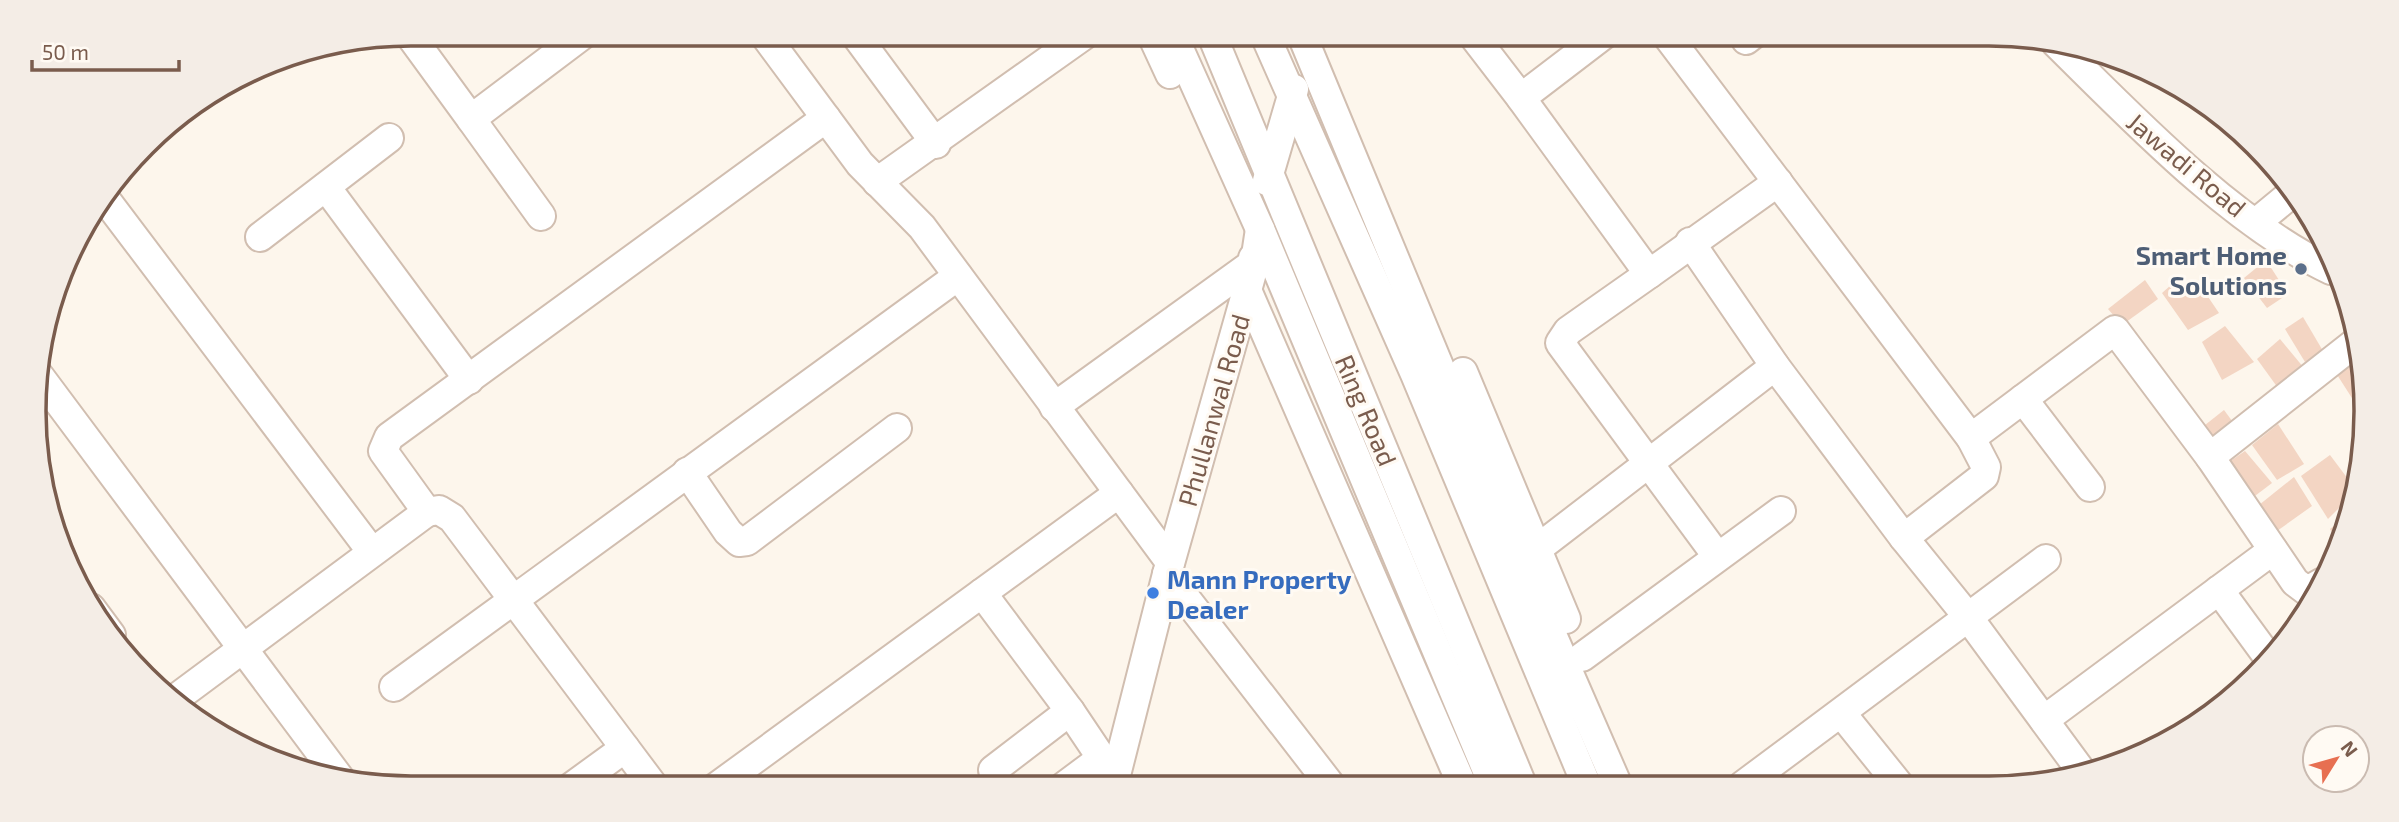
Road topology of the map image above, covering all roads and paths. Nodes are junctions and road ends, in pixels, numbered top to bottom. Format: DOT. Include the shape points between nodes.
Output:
graph roads {
  1 [pos="418,46"];
  2 [pos="568,46"];
  3 [pos="773,46"];
  4 [pos="864,46"];
  5 [pos="1069,46"];
  6 [pos="1157,46"];
  7 [pos="1178,46"];
  8 [pos="1216,46"];
  9 [pos="1269,46"];
  10 [pos="1307,46"];
  11 [pos="1314,46"];
  12 [pos="1314,46"];
  13 [pos="1481,46"];
  14 [pos="1589,46"];
  15 [pos="1675,46"];
  16 [pos="2068,55"];
  17 [pos="1521,98"];
  18 [pos="1291,99"];
  19 [pos="826,118"];
  20 [pos="471,119"];
  21 [pos="390,138"];
  22 [pos="936,144"];
  23 [pos="1268,174"];
  24 [pos="877,182"];
  25 [pos="1778,182"];
  26 [pos="326,187"];
  27 [pos="2285,199"];
  28 [pos="109,205"];
  29 [pos="541,216"];
  30 [pos="2256,222"];
  31 [pos="1260,229"];
  32 [pos="260,237"];
  33 [pos="1690,242"];
  34 [pos="1255,262"];
  35 [pos="2324,266"];
  36 [pos="1649,274"];
  37 [pos="958,276"];
  38 [pos="1247,290"];
  39 [pos="2348,349"];
  40 [pos="1775,366"];
  41 [pos="469,380"];
  42 [pos="46,385"];
  43 [pos="2023,399"];
  44 [pos="1054,407"];
  45 [pos="897,428"];
  46 [pos="1971,438"];
  47 [pos="2210,457"];
  48 [pos="1651,464"];
  49 [pos="687,472"];
  50 [pos="2090,487"];
  51 [pos="1119,493"];
  52 [pos="1781,511"];
  53 [pos="427,512"];
  54 [pos="1904,538"];
  55 [pos="1538,550"];
  56 [pos="2273,550"];
  57 [pos="372,552"];
  58 [pos="1717,556"];
  59 [pos="2046,559"];
  60 [pos="1169,568"];
  61 [pos="2219,590"];
  62 [pos="2307,591"];
  63 [pos="982,593"];
  64 [pos="513,598"];
  65 [pos="1968,617"];
  66 [pos="243,646"];
  67 [pos="2264,651"];
  68 [pos="1582,657"];
  69 [pos="394,687"];
  70 [pos="180,695"];
  71 [pos="1070,711"];
  72 [pos="1842,714"];
  73 [pos="2044,720"];
  74 [pos="625,748"];
  75 [pos="2077,765"];
  76 [pos="332,767"];
  77 [pos="993,770"];
  78 [pos="1110,775"];
  79 [pos="586,776"];
  80 [pos="646,776"];
  81 [pos="731,776"];
  82 [pos="1324,776"];
  83 [pos="1458,776"];
  84 [pos="1489,776"];
  85 [pos="1518,776"];
  86 [pos="1583,776"];
  87 [pos="1614,776"];
  88 [pos="1632,776"];
  89 [pos="1756,776"];
  90 [pos="1892,776"];
  1 -- 20 [label="street"];
  2 -- 20 [label="street"];
  3 -- 19 [label="street"];
  4 -- 22 [label="street"];
  5 -- 22 [label="street"];
  6 -- 34 [label="street"];
  7 -- 31 [label="street"];
  8 -- 23 [label="street, Ring Road"];
  9 -- 18 [label="street"];
  10 -- 18 [label="street, Phullanwal Road"];
  11 -- 55 [label="street"];
  12 -- 87 [label="street" via="1517,554"];
  13 -- 17 [label="street"];
  14 -- 17 [label="street"];
  15 -- 25 [label="street"];
  16 -- 30 [label="street, Jawadi Road" via="2170,153"];
  17 -- 36 [label="street"];
  18 -- 23 [label="street, Phullanwal Road"];
  18 -- 86 [label="street" via="1415,374"];
  19 -- 24 [label="street"];
  19 -- 41 [label="street"];
  20 -- 29 [label="street"];
  21 -- 26 [label="street"];
  22 -- 24 [label="street"];
  23 -- 31 [label="street, Phullanwal Road"];
  23 -- 85 [label="street, Ring Road"];
  24 -- 37 [label="street" via="922,227"];
  25 -- 33 [label="street"];
  25 -- 46 [label="street"];
  26 -- 32 [label="street"];
  26 -- 41 [label="street"];
  27 -- 30 [label="street"];
  28 -- 57 [label="street"];
  30 -- 35 [label="street, Jawadi Road"];
  31 -- 34 [label="street, Phullanwal Road"];
  31 -- 84 [label="street"];
  33 -- 36 [label="street"];
  33 -- 40 [label="street"];
  34 -- 38 [label="street, Phullanwal Road"];
  34 -- 44 [label="street"];
  36 -- 48 [label="street" via="1568,331 1560,342"];
  37 -- 44 [label="street"];
  37 -- 49 [label="street"];
  38 -- 60 [label="street, Phullanwal Road"];
  38 -- 83 [label="street"];
  39 -- 47 [label="street"];
  40 -- 48 [label="street"];
  40 -- 54 [label="street"];
  41 -- 53 [label="street" via="384,443 383,451"];
  42 -- 66 [label="street"];
  43 -- 46 [label="street"];
  43 -- 47 [label="street" via="2115,330"];
  43 -- 50 [label="street"];
  44 -- 51 [label="street"];
  45 -- 49 [label="street" via="747,541 739,542 728,532"];
  46 -- 54 [label="street" via="1986,467 1984,476"];
  47 -- 56 [label="street"];
  48 -- 55 [label="street"];
  48 -- 58 [label="street"];
  49 -- 64 [label="street"];
  51 -- 60 [label="street"];
  51 -- 63 [label="street"];
  52 -- 58 [label="street"];
  53 -- 57 [label="street"];
  53 -- 64 [label="street" via="439,510 452,518"];
  54 -- 65 [label="street"];
  55 -- 68 [label="street"];
  56 -- 61 [label="street"];
  56 -- 62 [label="street"];
  57 -- 66 [label="street"];
  58 -- 68 [label="street"];
  59 -- 65 [label="street"];
  60 -- 78 [label="street, Phullanwal Road"];
  60 -- 82 [label="street"];
  61 -- 67 [label="street"];
  61 -- 73 [label="street"];
  63 -- 71 [label="street"];
  63 -- 81 [label="street"];
  64 -- 69 [label="street"];
  64 -- 74 [label="street"];
  65 -- 72 [label="street"];
  65 -- 73 [label="street"];
  66 -- 70 [label="street"];
  66 -- 76 [label="street"];
  68 -- 88 [label="street"];
  71 -- 77 [label="street"];
  71 -- 78 [label="street"];
  72 -- 89 [label="street"];
  72 -- 90 [label="street"];
  73 -- 75 [label="street"];
  74 -- 79 [label="street"];
  74 -- 80 [label="street"];
}
